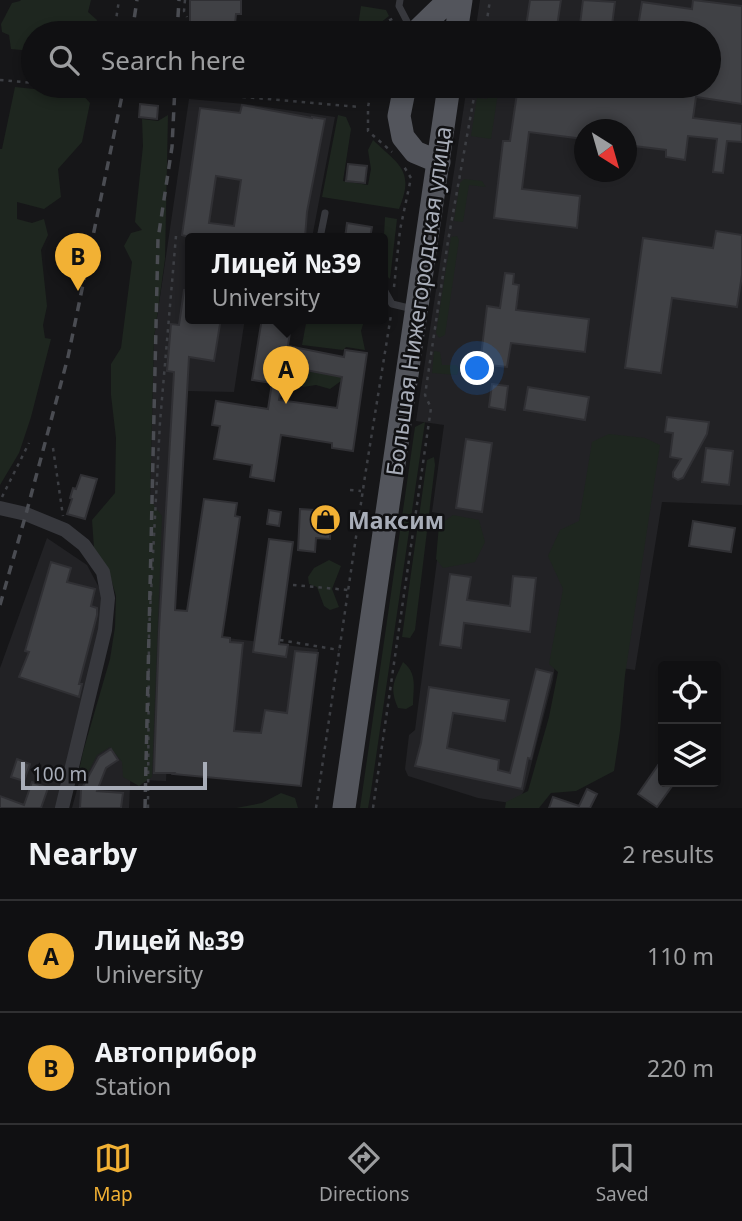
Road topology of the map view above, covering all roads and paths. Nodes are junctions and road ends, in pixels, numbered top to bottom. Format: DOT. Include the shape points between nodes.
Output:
graph roads {
  1 [pos="119,0"];
  2 [pos="185,0"];
  3 [pos="400,0"];
  4 [pos="449,0"];
  5 [pos="461,0"];
  6 [pos="490,0"];
  7 [pos="187,17"];
  8 [pos="116,21"];
  9 [pos="407,21"];
  10 [pos="427,21"];
  11 [pos="458,21"];
  12 [pos="487,21"];
  13 [pos="0,80"];
  14 [pos="21,82"];
  15 [pos="255,98"];
  16 [pos="370,98"];
  17 [pos="403,98"];
  18 [pos="447,98"];
  19 [pos="474,98"];
  20 [pos="360,107"];
  21 [pos="393,153"];
  22 [pos="401,161"];
  23 [pos="439,162"];
  24 [pos="325,213"];
  25 [pos="321,233"];
  26 [pos="176,236"];
  27 [pos="388,297"];
  28 [pos="392,304"];
  29 [pos="417,310"];
  30 [pos="29,443"];
  31 [pos="53,448"];
  32 [pos="350,490"];
  33 [pos="362,491"];
  34 [pos="0,500"];
  35 [pos="0,508"];
  36 [pos="65,530"];
  37 [pos="293,585"];
  38 [pos="348,590"];
  39 [pos="280,640"];
  40 [pos="339,650"];
  41 [pos="62,808"];
  42 [pos="148,808"];
  43 [pos="316,808"];
  44 [pos="344,808"];
  45 [pos="373,808"];
  1 -- 8 [label="path"];
  2 -- 7 [label="path"];
  3 -- 9 [label="lane"];
  4 -- 10 [label="main road"];
  5 -- 11 [label="main road"];
  6 -- 12 [label="path"];
  13 -- 14 [label="path"];
  15 -- 20 [label="path"];
  16 -- 21 [label="path" via="368,131"];
  17 -- 23 [label="main road" via="399,116 404,137 415,152"];
  18 -- 23 [label="main road, Большая Нижегородская улица"];
  19 -- 45 [label="path" via="425,395 431,408"];
  22 -- 28 [label="path" via="411,178"];
  23 -- 29 [label="main road, Большая Нижегородская улица"];
  24 -- 25 [label="lane"];
  26 -- 42 [label="path" via="149,632"];
  27 -- 28 [label="lane"];
  28 -- 29 [label="lane"];
  28 -- 33 [label="path"];
  29 -- 44 [label="main road, Большая Нижегородская улица"];
  30 -- 34 [label="path"];
  31 -- 36 [label="path"];
  32 -- 33 [label="path"];
  33 -- 38 [label="path"];
  35 -- 36 [label="street"];
  36 -- 41 [label="street" via="84,545 103,572 108,598 105,631"];
  37 -- 38 [label="path"];
  38 -- 40 [label="path"];
  39 -- 40 [label="path"];
  40 -- 43 [label="path"];
}
